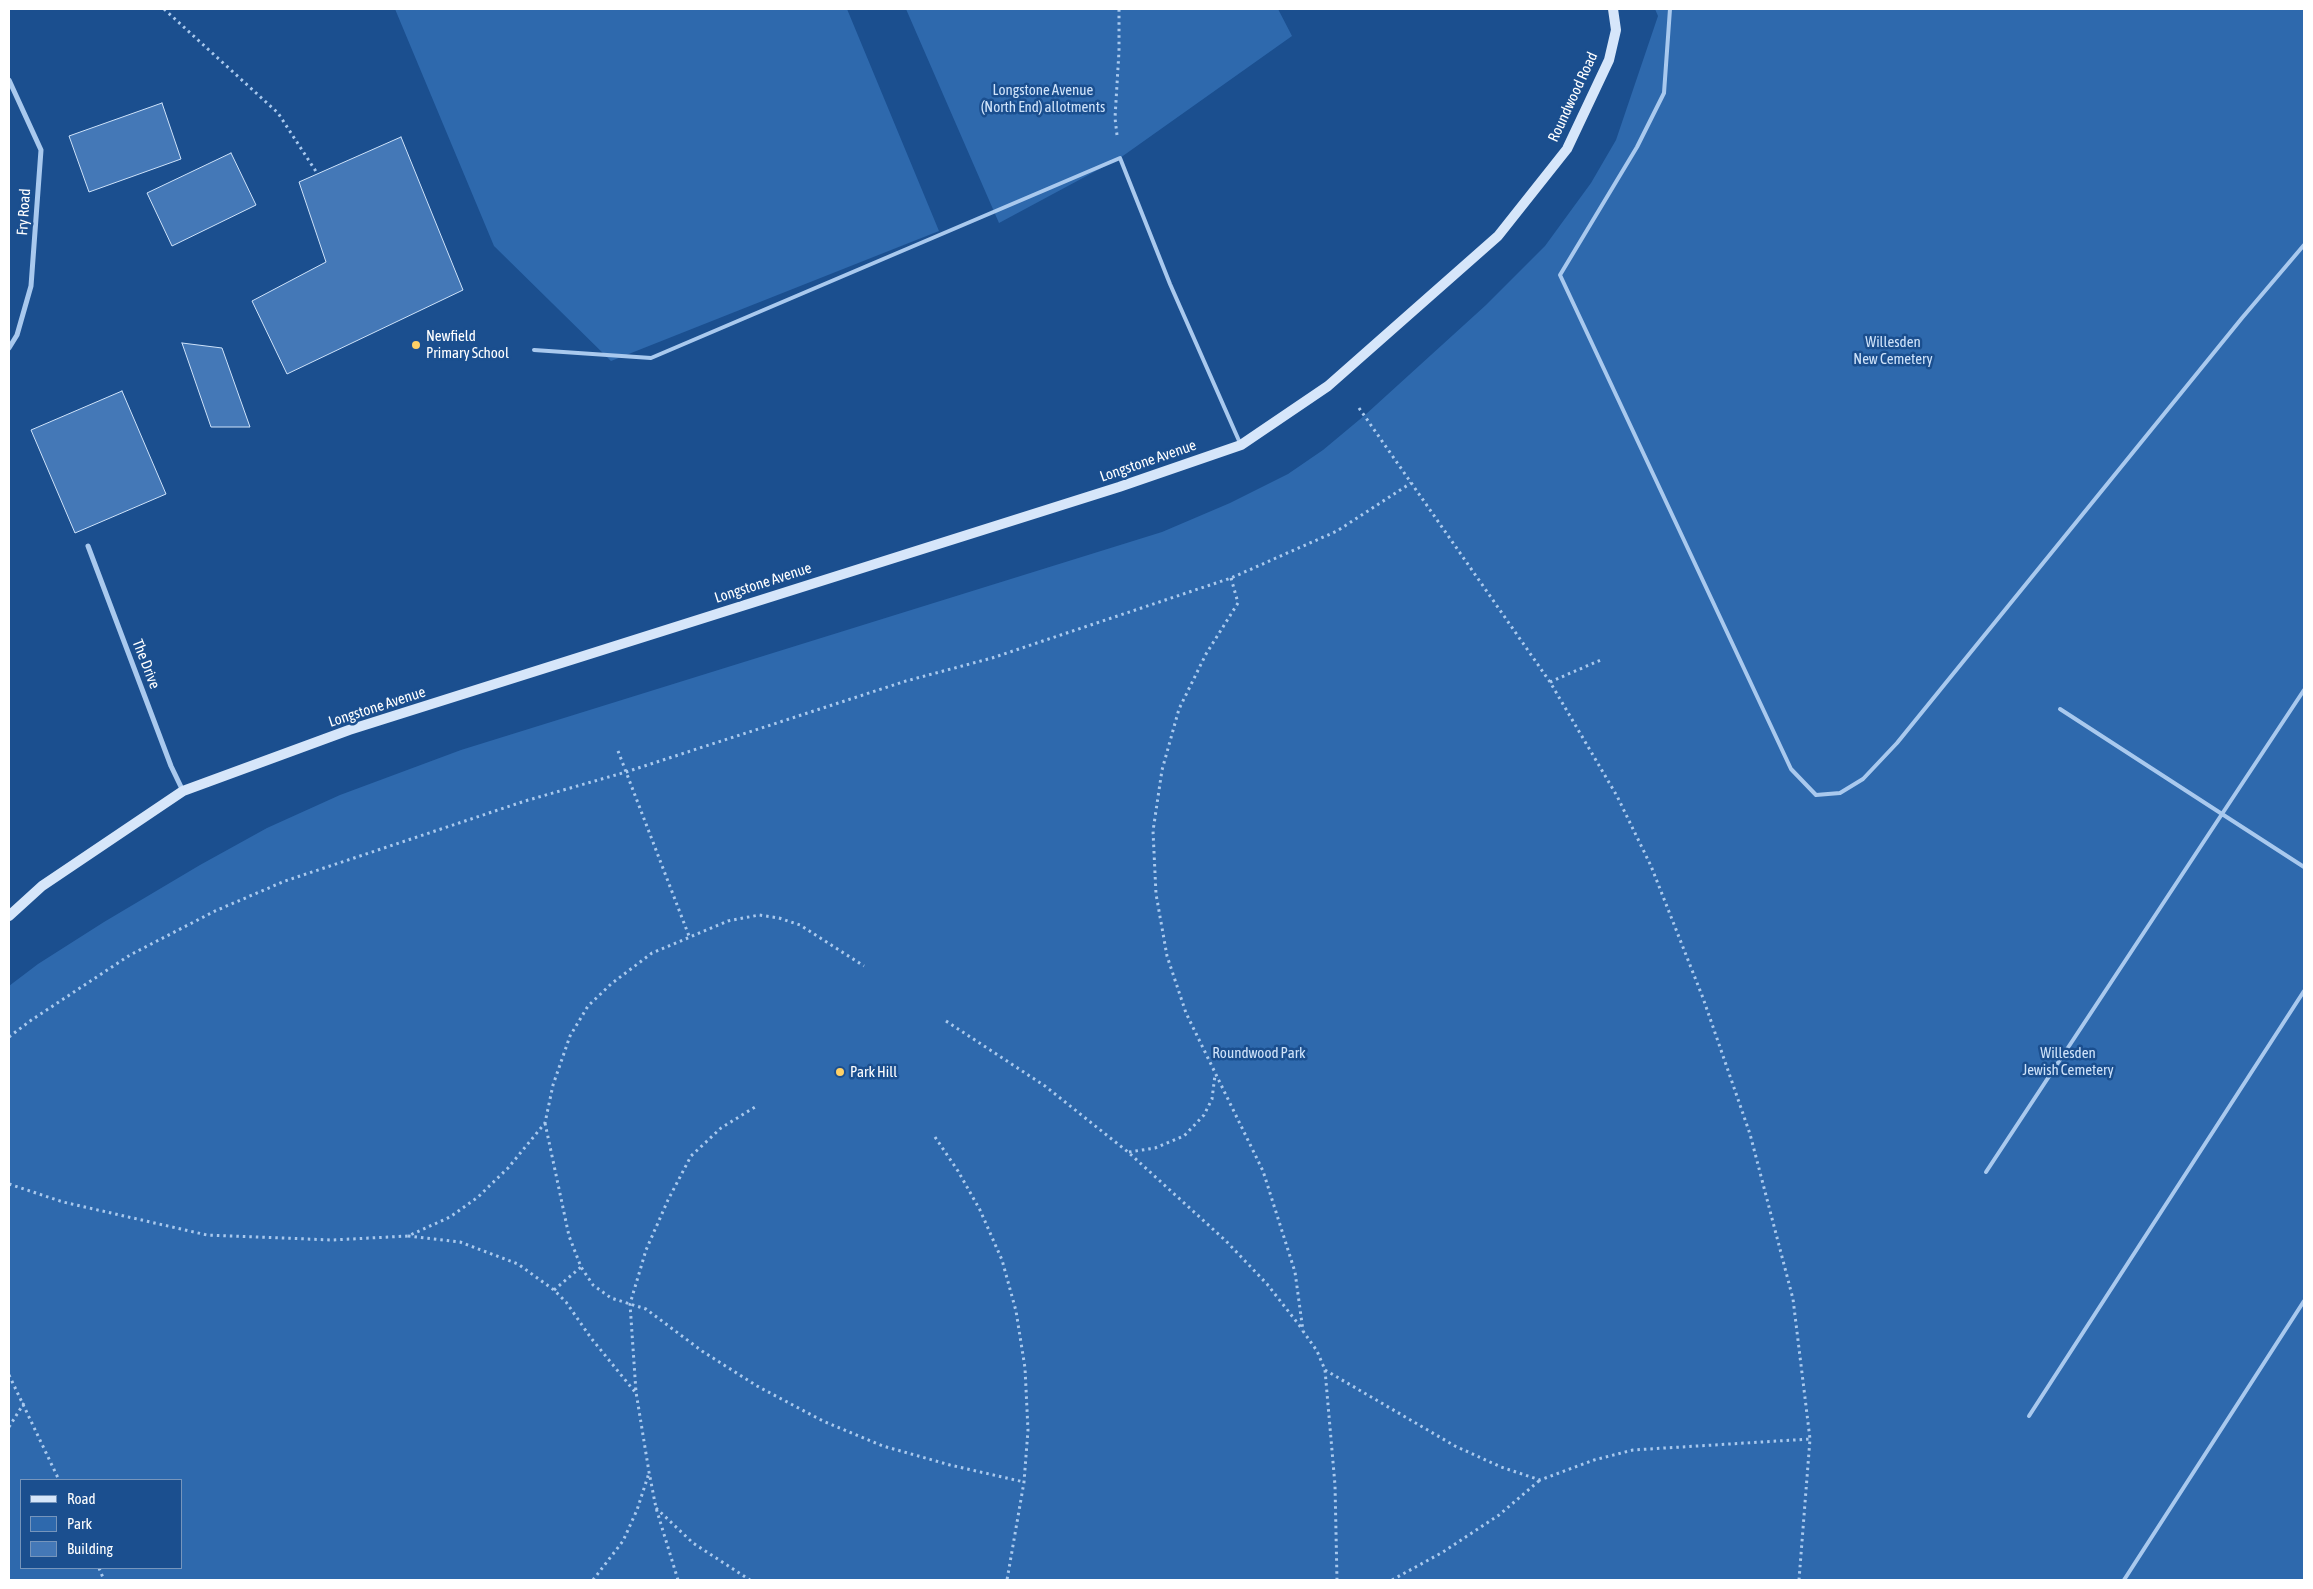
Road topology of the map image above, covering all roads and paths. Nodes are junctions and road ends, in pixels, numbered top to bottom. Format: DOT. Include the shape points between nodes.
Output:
graph roads {
  1 [pos="164,9"];
  2 [pos="1119,9"];
  3 [pos="1613,9"];
  4 [pos="1670,9"];
  5 [pos="9,80"];
  6 [pos="1120,158"];
  7 [pos="317,174"];
  8 [pos="1498,236"];
  9 [pos="2304,244"];
  10 [pos="9,348"];
  11 [pos="534,350"];
  12 [pos="1359,408"];
  13 [pos="1241,445"];
  14 [pos="1411,483"];
  15 [pos="88,546"];
  16 [pos="1231,578"];
  17 [pos="1603,660"];
  18 [pos="1550,682"];
  19 [pos="2304,690"];
  20 [pos="2060,708"];
  21 [pos="618,751"];
  22 [pos="626,772"];
  23 [pos="183,791"];
  24 [pos="2222,814"];
  25 [pos="2304,867"];
  26 [pos="9,916"];
  27 [pos="689,936"];
  28 [pos="864,966"];
  29 [pos="2304,991"];
  30 [pos="946,1021"];
  31 [pos="9,1037"];
  32 [pos="1215,1074"];
  33 [pos="755,1107"];
  34 [pos="545,1123"];
  35 [pos="935,1137"];
  36 [pos="1128,1152"];
  37 [pos="1986,1172"];
  38 [pos="9,1184"];
  39 [pos="408,1236"];
  40 [pos="581,1267"];
  41 [pos="554,1290"];
  42 [pos="2304,1301"];
  43 [pos="630,1304"];
  44 [pos="1303,1331"];
  45 [pos="1325,1370"];
  46 [pos="9,1375"];
  47 [pos="636,1392"];
  48 [pos="24,1404"];
  49 [pos="2029,1416"];
  50 [pos="9,1427"];
  51 [pos="1810,1439"];
  52 [pos="649,1472"];
  53 [pos="59,1479"];
  54 [pos="1540,1480"];
  55 [pos="1024,1482"];
  56 [pos="656,1508"];
  57 [pos="593,1580"];
  58 [pos="678,1580"];
  59 [pos="750,1580"];
  60 [pos="1006,1580"];
  61 [pos="1337,1580"];
  62 [pos="1392,1580"];
  63 [pos="1799,1580"];
  64 [pos="2124,1580"];
  1 -- 7 [label="path" via="278,113"];
  2 -- 6 [label="path" via="1116,118"];
  3 -- 8 [label="street, Roundwood Road" via="1616,30 1609,60 1567,149"];
  4 -- 9 [label="lane" via="1664,93 1637,147 1560,275 1791,769 1816,795 1840,793 1863,779 1898,743"];
  5 -- 10 [label="street, Fry Road" via="42,150 31,286 17,335"];
  6 -- 11 [label="lane" via="651,358"];
  6 -- 13 [label="lane" via="1170,284"];
  8 -- 13 [label="street, Longstone Avenue" via="1328,386"];
  12 -- 14 [label="path"];
  13 -- 23 [label="street, Longstone Avenue" via="1119,487 350,730"];
  14 -- 16 [label="path" via="1337,531"];
  14 -- 18 [label="path"];
  15 -- 23 [label="street, The Drive"];
  16 -- 22 [label="path" via="992,658 906,680"];
  16 -- 32 [label="path" via="1238,603 1206,654 1179,709 1162,770 1153,831 1156,894 1167,956 1186,1013"];
  17 -- 18 [label="path"];
  18 -- 51 [label="path" via="1617,796 1651,866 1703,998 1744,1116 1793,1299"];
  19 -- 24 [label="lane"];
  20 -- 24 [label="lane"];
  21 -- 22 [label="path"];
  22 -- 27 [label="path"];
  22 -- 31 [label="path" via="525,801 285,881 215,910 130,955"];
  23 -- 26 [label="street, Longstone Avenue" via="42,886"];
  24 -- 25 [label="lane"];
  24 -- 37 [label="lane"];
  27 -- 28 [label="path" via="728,921 759,915 779,918 800,925"];
  27 -- 34 [label="path" via="652,952 610,984 588,1006 570,1036 553,1085"];
  29 -- 49 [label="lane"];
  30 -- 36 [label="path" via="1045,1086"];
  32 -- 36 [label="path" via="1212,1099 1204,1115 1184,1136 1155,1148"];
  32 -- 44 [label="path" via="1263,1170 1295,1272"];
  33 -- 43 [label="path" via="721,1128 691,1156 646,1250"];
  34 -- 39 [label="path" via="508,1168 478,1197 450,1217"];
  34 -- 40 [label="path" via="569,1236"];
  35 -- 55 [label="path" via="980,1210 1002,1260 1016,1311 1025,1368 1028,1430"];
  36 -- 44 [label="path" via="1233,1248 1267,1284"];
  38 -- 39 [label="path" via="63,1202 207,1236 332,1240"];
  39 -- 41 [label="path" via="460,1242 518,1264"];
  40 -- 41 [label="path"];
  40 -- 43 [label="path" via="593,1285 611,1298"];
  41 -- 47 [label="path"];
  42 -- 64 [label="lane"];
  43 -- 47 [label="path"];
  43 -- 55 [label="path" via="646,1310 757,1386 823,1421 883,1446"];
  44 -- 45 [label="path"];
  45 -- 54 [label="path" via="1456,1446 1501,1467"];
  45 -- 61 [label="path" via="1335,1485"];
  46 -- 48 [label="path"];
  47 -- 52 [label="path"];
  48 -- 50 [label="path"];
  48 -- 53 [label="path"];
  51 -- 54 [label="path" via="1633,1450"];
  51 -- 63 [label="path"];
  52 -- 56 [label="path"];
  52 -- 57 [label="path" via="623,1541"];
  54 -- 62 [label="path" via="1491,1520"];
  55 -- 60 [label="path"];
  56 -- 58 [label="path"];
  56 -- 59 [label="path" via="693,1543"];
}
